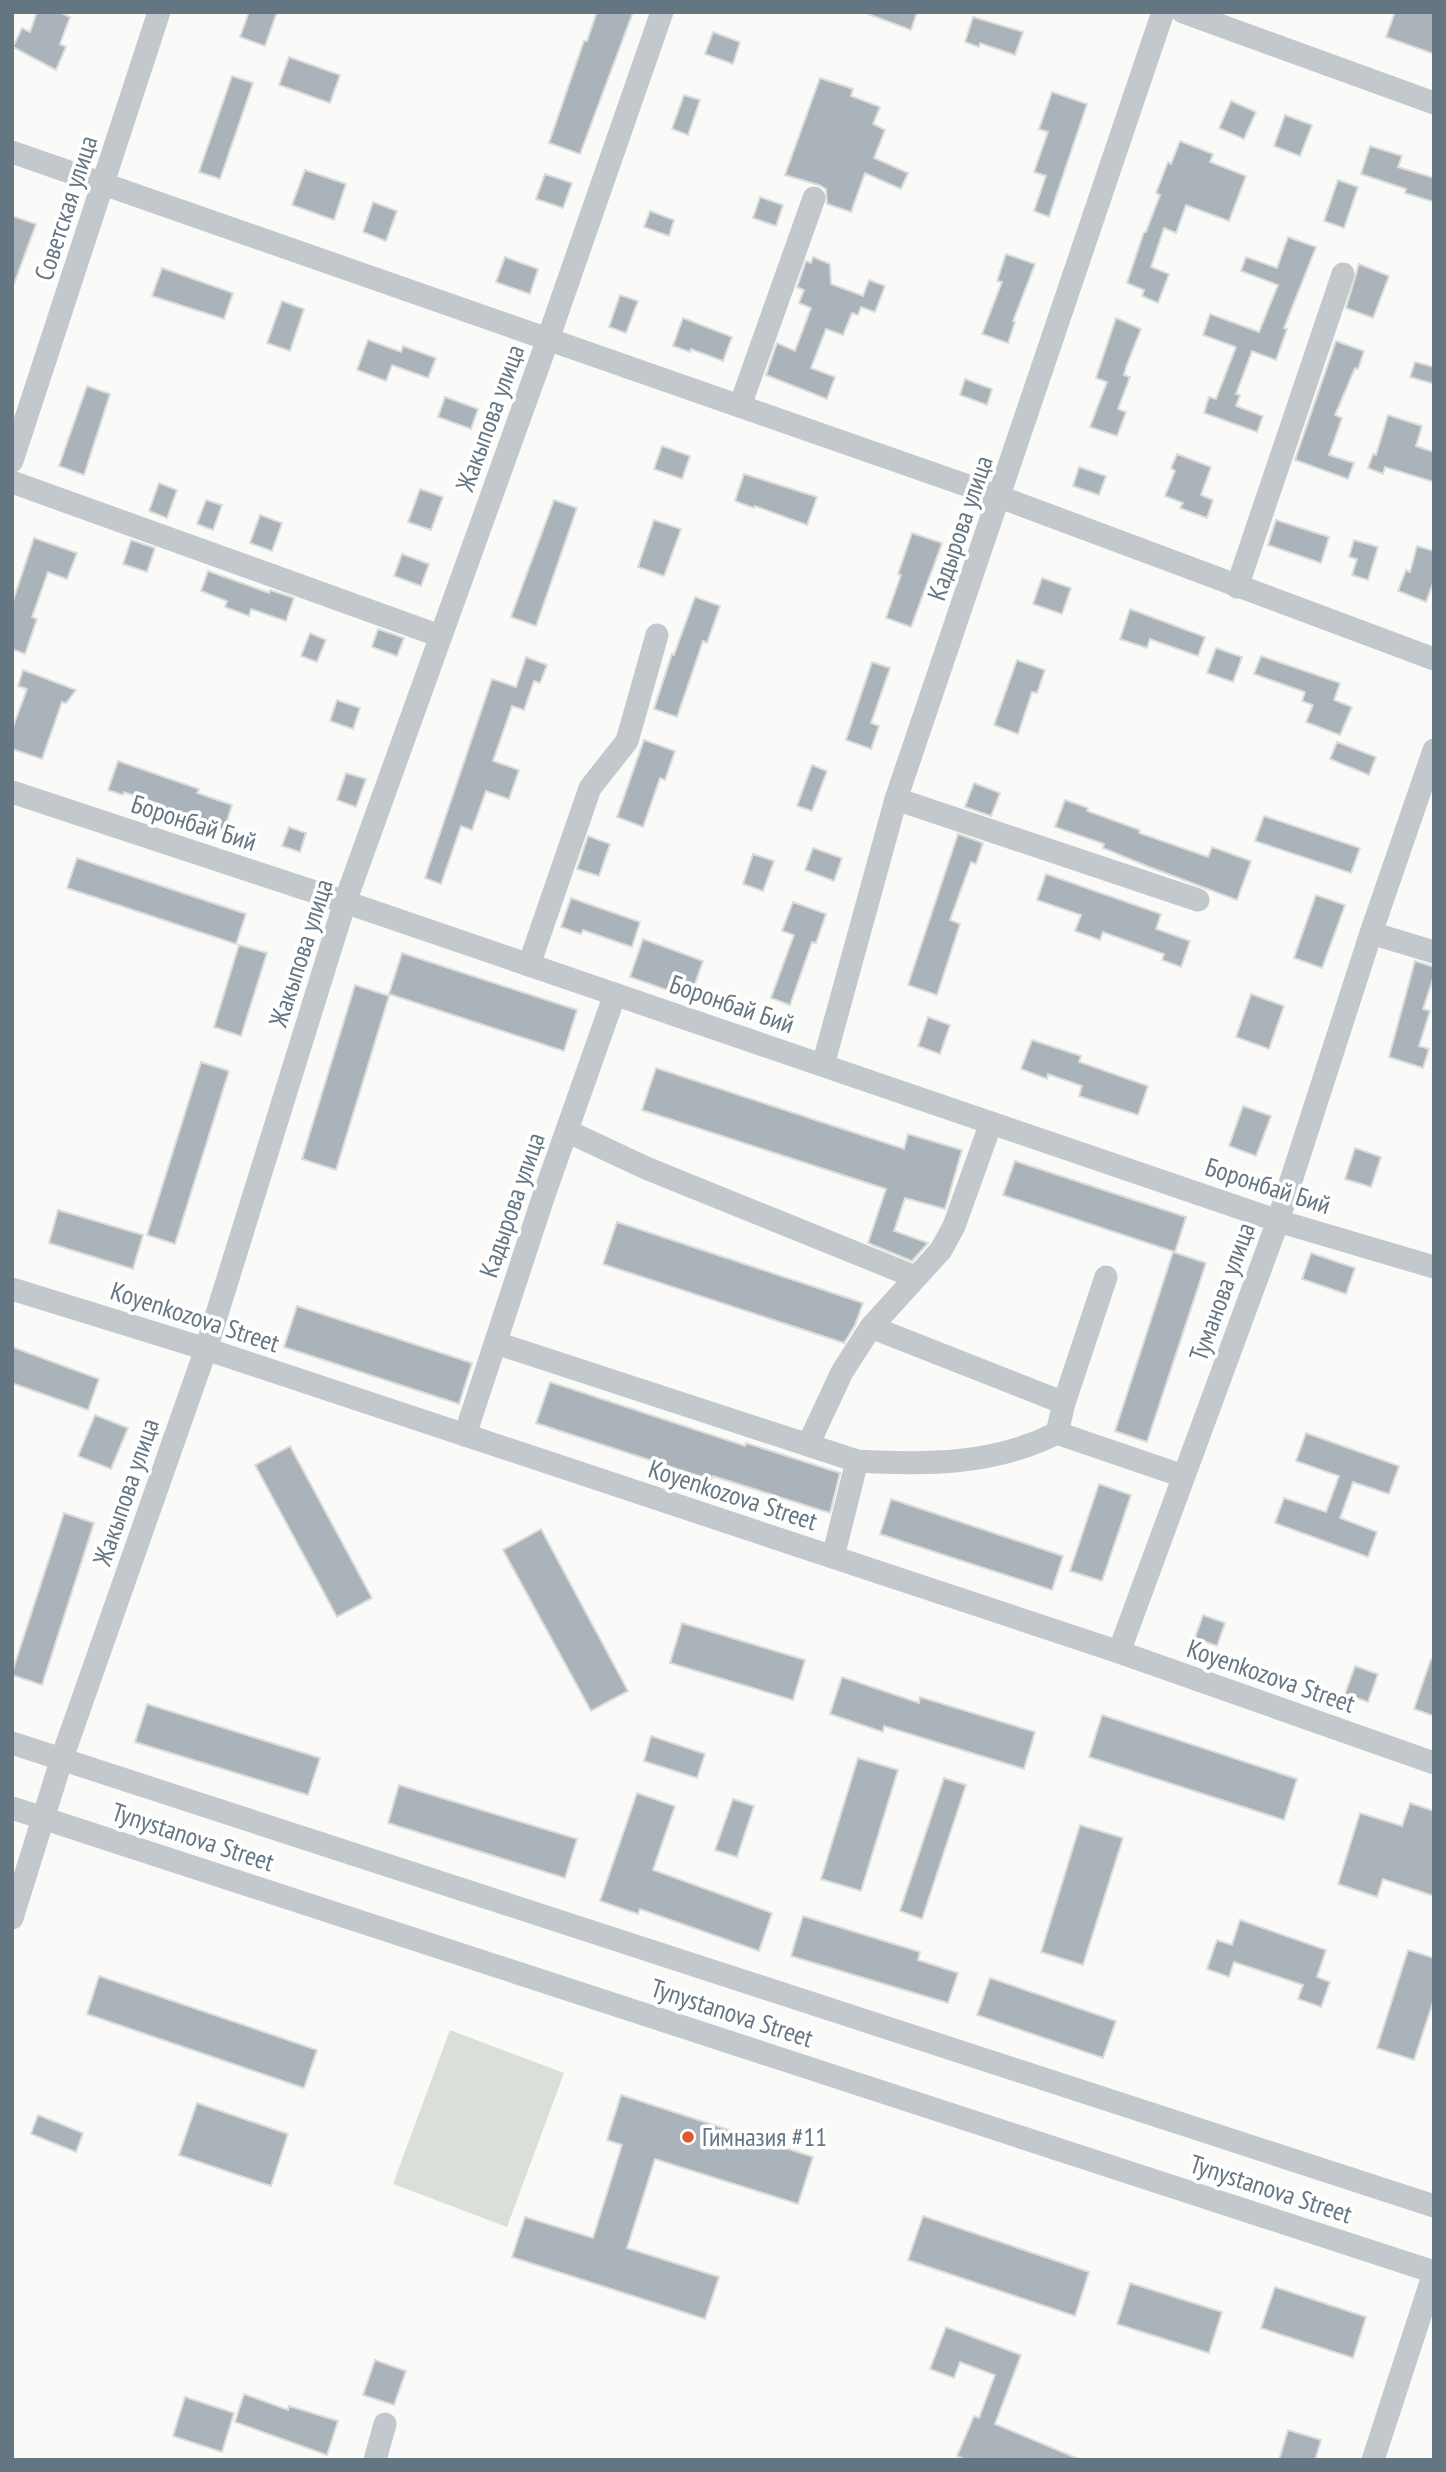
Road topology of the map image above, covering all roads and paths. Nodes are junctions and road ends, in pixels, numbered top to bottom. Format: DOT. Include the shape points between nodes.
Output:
graph roads {
  1 [pos="159,12"];
  2 [pos="662,12"];
  3 [pos="1163,12"];
  4 [pos="1183,12"];
  5 [pos="1434,103"];
  6 [pos="12,152"];
  7 [pos="103,184"];
  8 [pos="814,198"];
  9 [pos="1343,274"];
  10 [pos="548,339"];
  11 [pos="740,406"];
  12 [pos="12,461"];
  13 [pos="12,482"];
  14 [pos="1000,497"];
  15 [pos="1237,587"];
  16 [pos="657,635"];
  17 [pos="440,636"];
  18 [pos="1434,659"];
  19 [pos="1434,750"];
  20 [pos="12,792"];
  21 [pos="896,799"];
  22 [pos="1198,900"];
  23 [pos="345,902"];
  24 [pos="1371,933"];
  25 [pos="1434,952"];
  26 [pos="530,965"];
  27 [pos="615,994"];
  28 [pos="823,1065"];
  29 [pos="991,1123"];
  30 [pos="567,1131"];
  31 [pos="1278,1221"];
  32 [pos="1434,1267"];
  33 [pos="915,1277"];
  34 [pos="1106,1277"];
  35 [pos="12,1289"];
  36 [pos="871,1326"];
  37 [pos="496,1343"];
  38 [pos="206,1349"];
  39 [pos="1064,1403"];
  40 [pos="1057,1433"];
  41 [pos="465,1435"];
  42 [pos="808,1445"];
  43 [pos="856,1461"];
  44 [pos="1183,1476"];
  45 [pos="833,1557"];
  46 [pos="1119,1652"];
  47 [pos="12,1743"];
  48 [pos="62,1758"];
  49 [pos="1434,1763"];
  50 [pos="12,1808"];
  51 [pos="45,1818"];
  52 [pos="12,1918"];
  53 [pos="1434,2206"];
  54 [pos="1434,2273"];
  55 [pos="385,2424"];
  56 [pos="375,2460"];
  57 [pos="1373,2460"];
  1 -- 7 [label="street, Советская улица"];
  2 -- 10 [label="street, Жакыпова улица"];
  3 -- 14 [label="street, Кадырова улица"];
  4 -- 5 [label="street"];
  6 -- 7 [label="street"];
  7 -- 10 [label="street"];
  7 -- 12 [label="street, Советская улица"];
  8 -- 11 [label="street"];
  9 -- 15 [label="street"];
  10 -- 11 [label="street"];
  10 -- 17 [label="street, Жакыпова улица"];
  11 -- 14 [label="street"];
  13 -- 17 [label="street"];
  14 -- 15 [label="street"];
  14 -- 21 [label="street, Кадырова улица"];
  15 -- 18 [label="street"];
  16 -- 26 [label="street" via="627,741 590,788"];
  17 -- 23 [label="street, Жакыпова улица"];
  19 -- 24 [label="street, Туманова улица"];
  20 -- 23 [label="street, Боронбай Бий"];
  21 -- 22 [label="street"];
  21 -- 28 [label="street, Кадырова улица"];
  23 -- 26 [label="street, Боронбай Бий"];
  23 -- 38 [label="street, Жакыпова улица"];
  24 -- 25 [label="street"];
  24 -- 31 [label="street, Туманова улица"];
  26 -- 27 [label="street, Боронбай Бий"];
  27 -- 28 [label="street, Боронбай Бий"];
  27 -- 30 [label="street, Кадырова улица"];
  28 -- 29 [label="street, Боронбай Бий"];
  29 -- 31 [label="street, Боронбай Бий"];
  29 -- 33 [label="street" via="954,1227 941,1250"];
  30 -- 33 [label="street" via="646,1168"];
  30 -- 37 [label="street, Кадырова улица"];
  31 -- 32 [label="street, Боронбай Бий"];
  31 -- 44 [label="street, Туманова улица"];
  33 -- 36 [label="street"];
  34 -- 39 [label="street"];
  35 -- 38 [label="street, Koyenkozova Street"];
  36 -- 39 [label="street"];
  36 -- 42 [label="street" via="842,1372"];
  37 -- 41 [label="street, Кадырова улица"];
  37 -- 42 [label="street"];
  38 -- 41 [label="street, Koyenkozova Street"];
  38 -- 48 [label="street, Жакыпова улица"];
  39 -- 40 [label="street"];
  40 -- 43 [label="street" via="1031,1446 978,1459 908,1464"];
  40 -- 44 [label="street"];
  41 -- 45 [label="street, Koyenkozova Street"];
  42 -- 43 [label="street"];
  43 -- 45 [label="street"];
  44 -- 46 [label="street, Туманова улица"];
  45 -- 46 [label="street, Koyenkozova Street"];
  46 -- 49 [label="street, Koyenkozova Street"];
  47 -- 48 [label="street, Tynystanova Street"];
  48 -- 51 [label="street, Жакыпова улица"];
  48 -- 53 [label="street, Tynystanova Street"];
  50 -- 51 [label="street, Tynystanova Street"];
  51 -- 52 [label="street, Жакыпова улица"];
  51 -- 54 [label="street, Tynystanova Street"];
  54 -- 57 [label="street"];
  55 -- 56 [label="street"];
}
